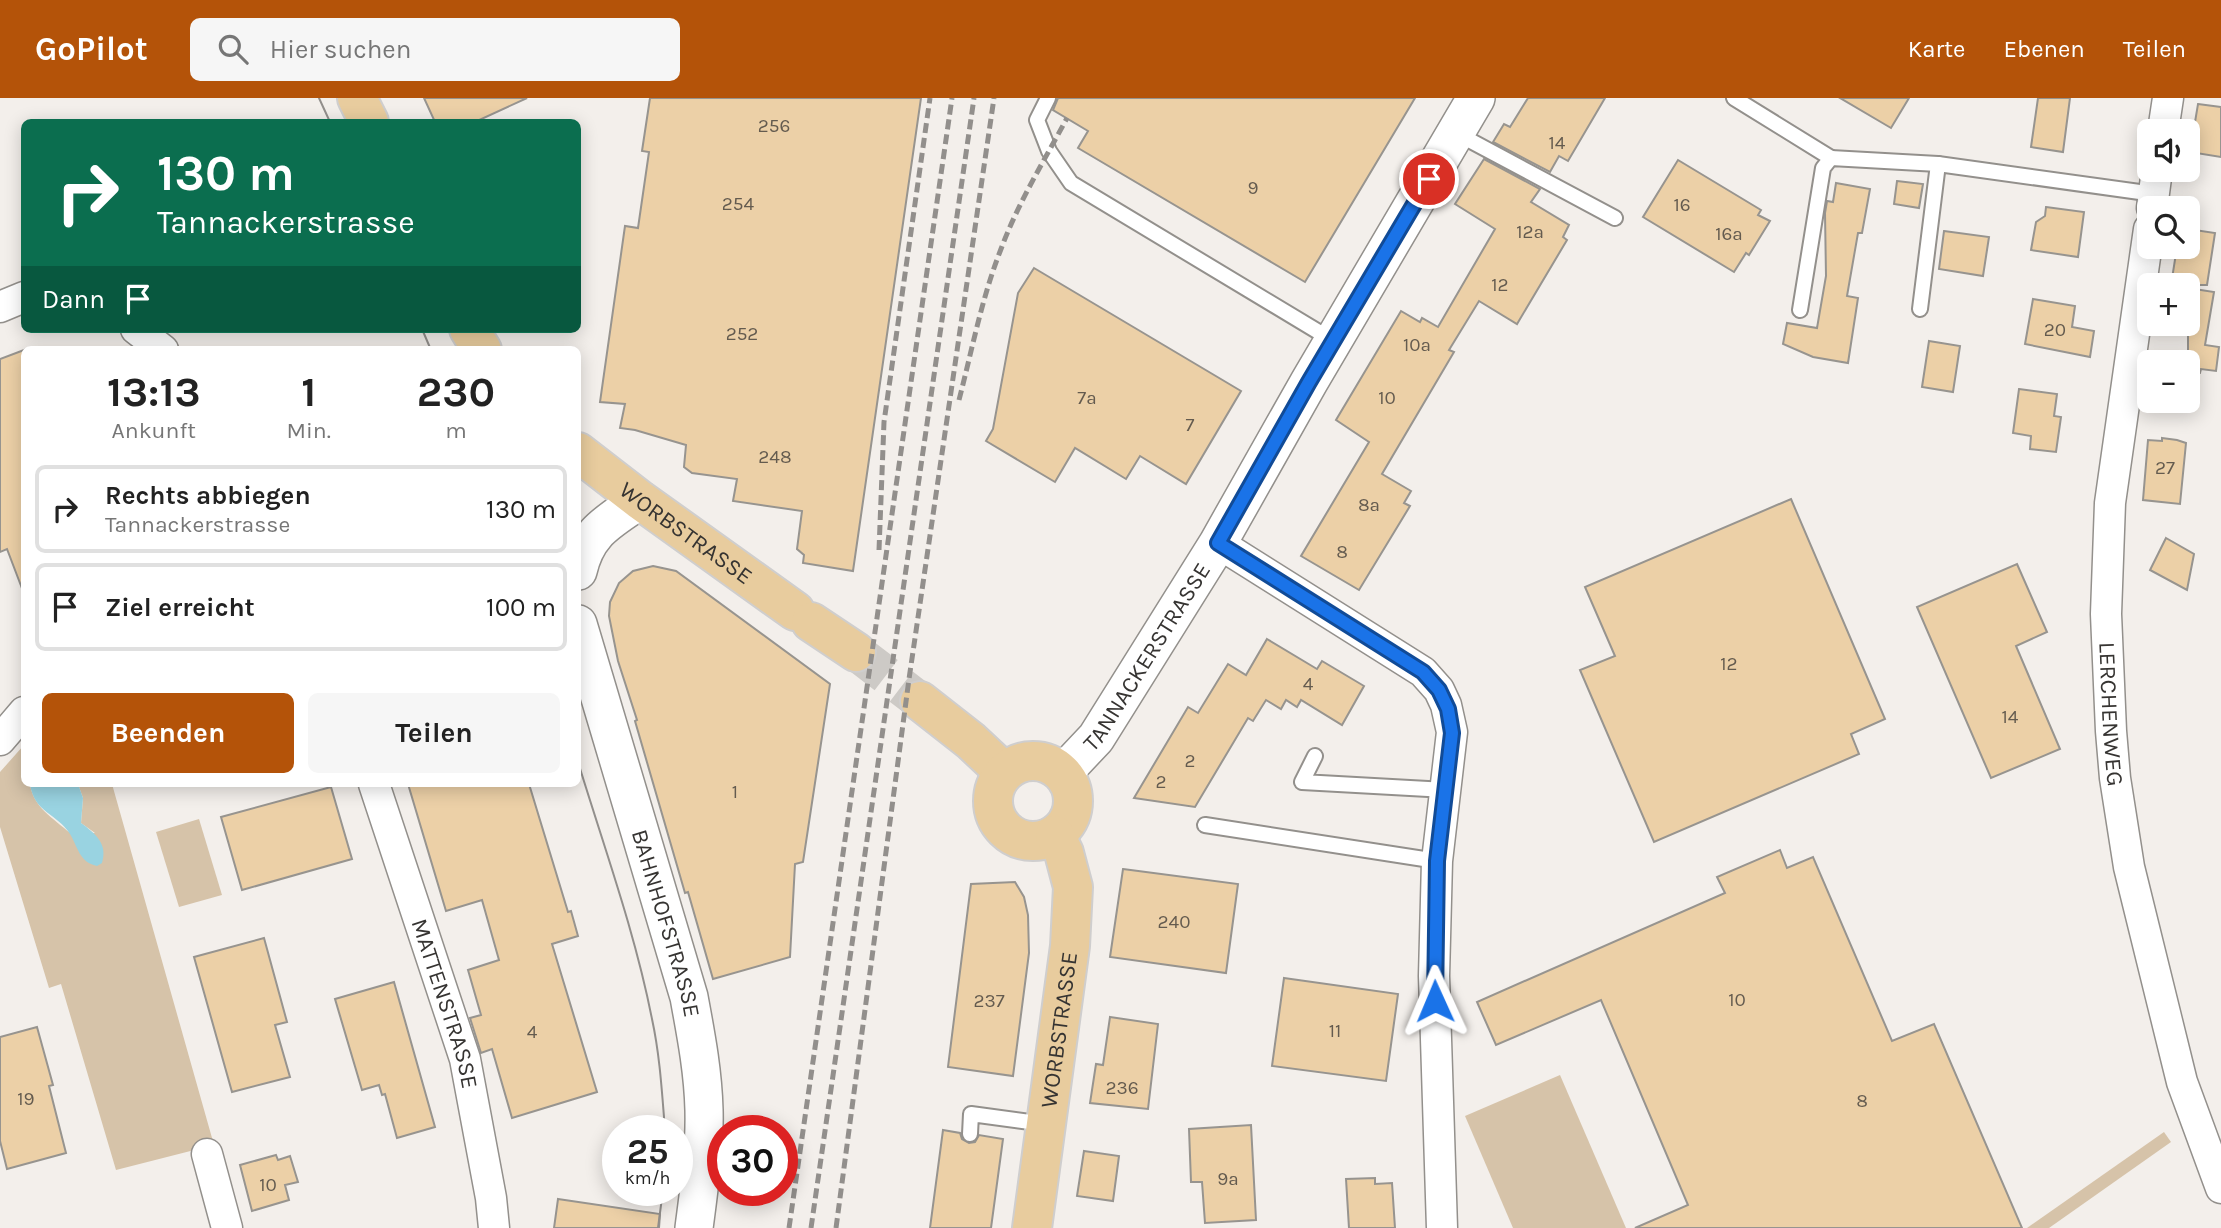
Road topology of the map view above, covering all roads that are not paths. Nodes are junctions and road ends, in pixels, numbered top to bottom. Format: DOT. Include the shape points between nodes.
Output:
graph roads {
  1 [pos="357,98"];
  2 [pos="1048,98"];
  3 [pos="1476,98"];
  4 [pos="1734,98"];
  5 [pos="2168,98"];
  6 [pos="368,119"];
  7 [pos="2165,119"];
  8 [pos="1456,133"];
  9 [pos="1831,158"];
  10 [pos="1938,164"];
  11 [pos="2154,191"];
  12 [pos="1615,218"];
  13 [pos="2145,259"];
  14 [pos="21,298"];
  15 [pos="0,307"];
  16 [pos="1920,309"];
  17 [pos="1800,310"];
  18 [pos="141,333"];
  19 [pos="1333,341"];
  20 [pos="158,346"];
  21 [pos="581,454"];
  22 [pos="639,500"];
  23 [pos="1218,543"];
  24 [pos="581,561"];
  25 [pos="581,634"];
  26 [pos="856,652"];
  27 [pos="920,701"];
  28 [pos="21,716"];
  29 [pos="0,740"];
  30 [pos="1315,756"];
  31 [pos="1004,772"];
  32 [pos="1063,773"];
  33 [pos="375,787"];
  34 [pos="1446,790"];
  35 [pos="1205,825"];
  36 [pos="1055,835"];
  37 [pos="1437,861"];
  38 [pos="1046,1124"];
  39 [pos="970,1134"];
  40 [pos="206,1154"];
  41 [pos="2221,1188"];
  42 [pos="227,1228"];
  43 [pos="494,1228"];
  44 [pos="694,1228"];
  45 [pos="1032,1228"];
  46 [pos="1442,1228"];
  1 -- 6 [label="main road"];
  2 -- 19 [label="lane" via="1037,120 1049,151 1071,183"];
  3 -- 8 [label="street, TANNACKERSTRASSE"];
  4 -- 9 [label="lane"];
  5 -- 7 [label="street"];
  8 -- 12 [label="lane"];
  8 -- 19 [label="street, TANNACKERSTRASSE"];
  9 -- 10 [label="lane"];
  9 -- 17 [label="lane" via="1822,168"];
  10 -- 11 [label="lane"];
  10 -- 16 [label="lane"];
  13 -- 41 [label="street, LERCHENWEG" via="2110,503 2106,614 2111,731 2136,894 2182,1082"];
  14 -- 15 [label="street"];
  18 -- 20 [label="street"];
  19 -- 23 [label="street, TANNACKERSTRASSE"];
  21 -- 22 [label="main road, WORBSTRASSE"];
  22 -- 24 [label="street" via="597,531 586,544"];
  22 -- 26 [label="main road, WORBSTRASSE"];
  23 -- 32 [label="street, TANNACKERSTRASSE" via="1096,738"];
  23 -- 34 [label="street" via="1423,672 1448,709 1452,733"];
  25 -- 44 [label="street, BAHNHOFSTRASSE" via="690,1004 701,1058 702,1164"];
  27 -- 31 [label="main road"];
  28 -- 29 [label="street"];
  30 -- 34 [label="lane" via="1302,782"];
  31 -- 32 [label="main road" via="1027,761 1040,761"];
  31 -- 36 [label="main road" via="993,791 994,813 1000,824 1008,833 1032,842"];
  32 -- 36 [label="main road" via="1070,783 1073,806"];
  33 -- 43 [label="street, MATTENSTRASSE" via="465,1059"];
  34 -- 37 [label="street"];
  35 -- 37 [label="lane"];
  36 -- 38 [label="main road, WORBSTRASSE" via="1073,887 1070,946"];
  37 -- 46 [label="street" via="1434,976"];
  38 -- 39 [label="lane" via="971,1114"];
  38 -- 45 [label="main road, WORBSTRASSE"];
  40 -- 42 [label="street"];
}
